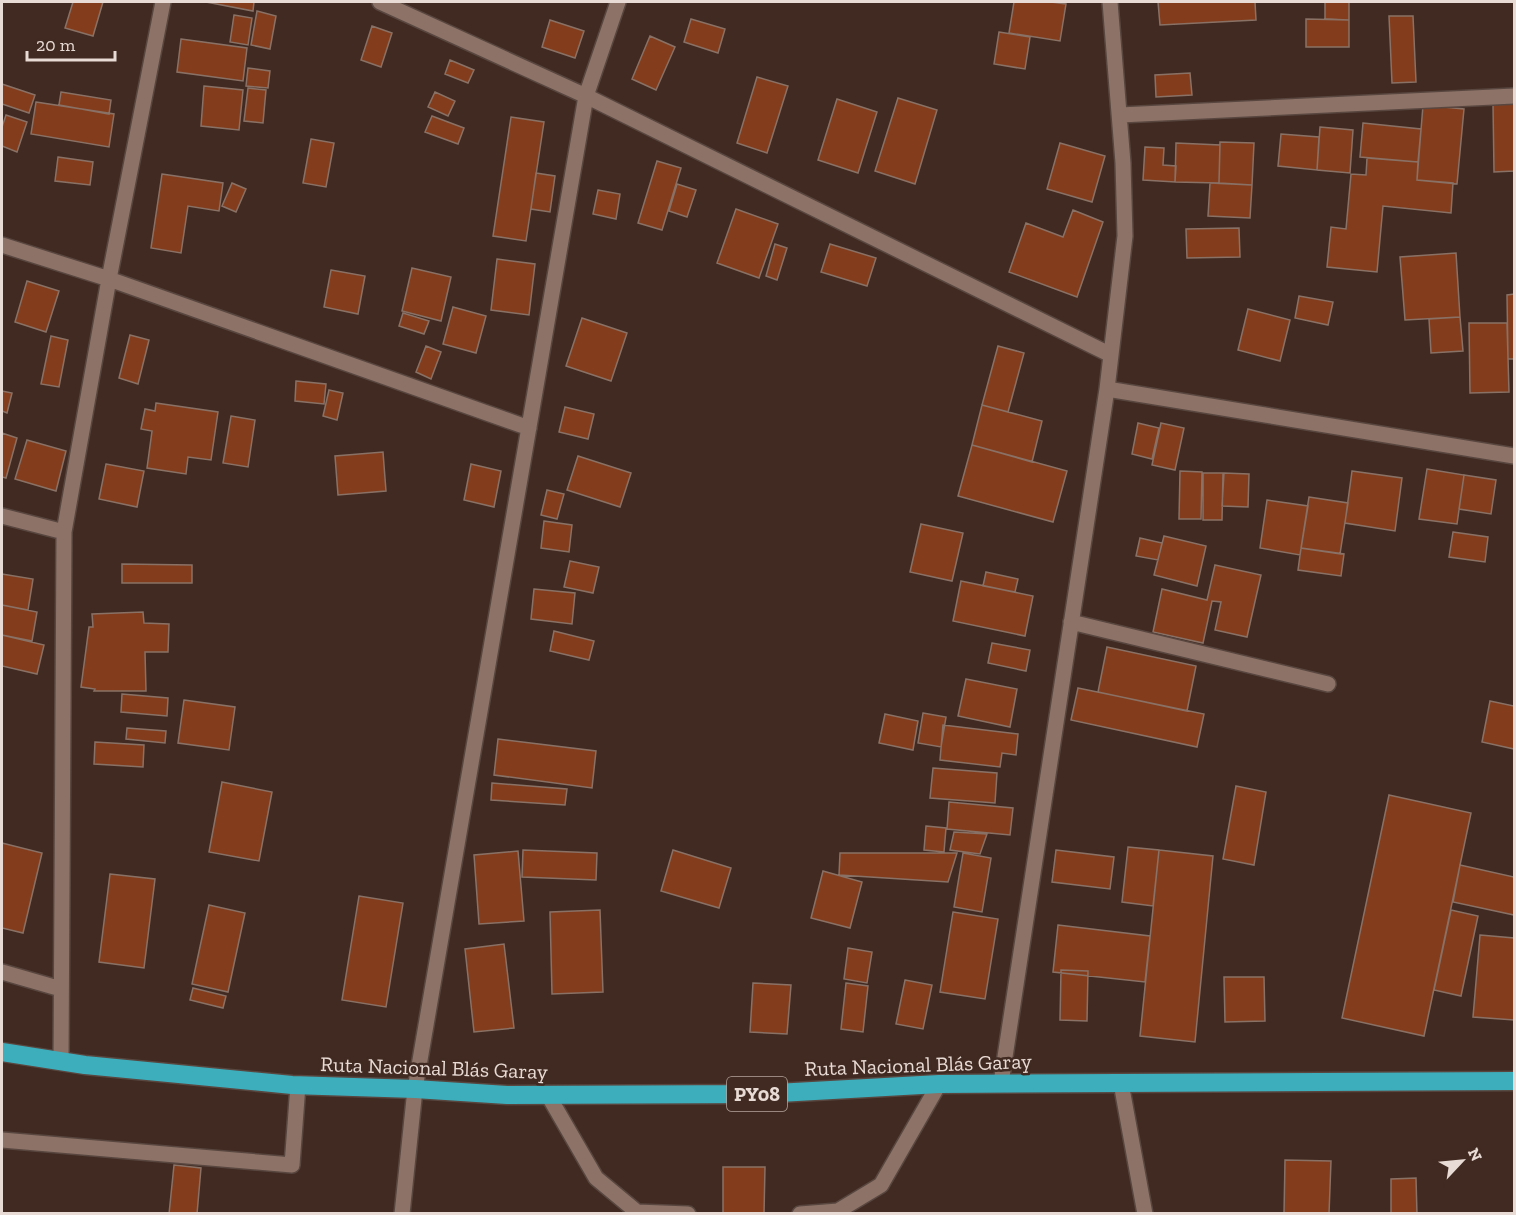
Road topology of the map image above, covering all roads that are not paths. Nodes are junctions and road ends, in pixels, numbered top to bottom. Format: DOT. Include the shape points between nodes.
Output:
graph roads {
  1 [pos="163,2"];
  2 [pos="380,2"];
  3 [pos="618,2"];
  4 [pos="1110,2"];
  5 [pos="586,96"];
  6 [pos="1515,96"];
  7 [pos="1120,115"];
  8 [pos="2,245"];
  9 [pos="109,279"];
  10 [pos="1111,355"];
  11 [pos="1107,389"];
  12 [pos="529,428"];
  13 [pos="1515,456"];
  14 [pos="2,516"];
  15 [pos="64,532"];
  16 [pos="1071,622"];
  17 [pos="1328,684"];
  18 [pos="2,972"];
  19 [pos="61,989"];
  20 [pos="2,1052"];
  21 [pos="61,1062"];
  22 [pos="1515,1081"];
  23 [pos="1001,1083"];
  24 [pos="1120,1083"];
  25 [pos="939,1084"];
  26 [pos="298,1085"];
  27 [pos="415,1089"];
  28 [pos="548,1095"];
  29 [pos="2,1140"];
  30 [pos="402,1214"];
  31 [pos="688,1214"];
  32 [pos="800,1214"];
  33 [pos="1145,1214"];
  1 -- 9 [label="street"];
  2 -- 5 [label="street"];
  3 -- 5 [label="street"];
  4 -- 7 [label="street"];
  5 -- 10 [label="street"];
  5 -- 12 [label="street"];
  6 -- 7 [label="street"];
  7 -- 10 [label="street" via="1125,236"];
  8 -- 9 [label="street"];
  9 -- 12 [label="street"];
  9 -- 15 [label="street"];
  10 -- 11 [label="street"];
  11 -- 13 [label="street"];
  11 -- 16 [label="street"];
  12 -- 27 [label="street"];
  14 -- 15 [label="street"];
  15 -- 19 [label="street"];
  16 -- 17 [label="street"];
  16 -- 23 [label="street"];
  18 -- 19 [label="street"];
  19 -- 21 [label="street"];
  20 -- 21 [label="highway, Ruta Nacional Blás Garay / PY08"];
  21 -- 26 [label="highway, Ruta Nacional Blás Garay / PY08"];
  22 -- 24 [label="highway, Ruta Nacional Blás Garay / PY08"];
  23 -- 24 [label="highway, Ruta Nacional Blás Garay / PY08"];
  23 -- 25 [label="highway, Ruta Nacional Blás Garay / PY08"];
  24 -- 33 [label="street"];
  25 -- 28 [label="highway, Ruta Nacional Blás Garay / PY08" via="759,1094"];
  25 -- 32 [label="street" via="880,1185 838,1211"];
  26 -- 27 [label="highway, Ruta Nacional Blás Garay / PY08"];
  26 -- 29 [label="street" via="292,1166"];
  27 -- 28 [label="highway, Ruta Nacional Blás Garay / PY08"];
  27 -- 30 [label="street"];
  28 -- 31 [label="street" via="596,1178 637,1212"];
}
